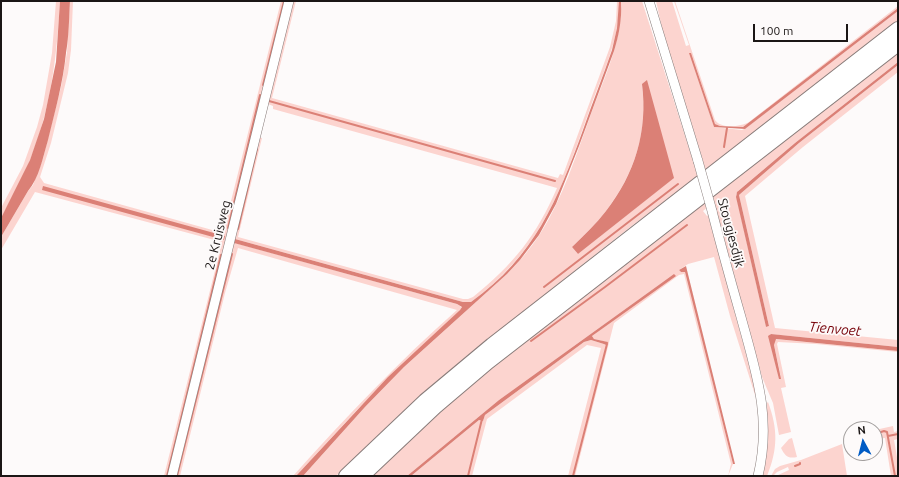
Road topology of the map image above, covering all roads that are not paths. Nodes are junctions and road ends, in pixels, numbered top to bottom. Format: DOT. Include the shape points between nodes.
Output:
graph roads {
  1 [pos="289,1"];
  2 [pos="649,1"];
  3 [pos="898,29"];
  4 [pos="898,44"];
  5 [pos="172,476"];
  6 [pos="346,476"];
  7 [pos="362,476"];
  8 [pos="758,476"];
  1 -- 5 [label="street, 2e Kruisweg"];
  2 -- 8 [label="street, Stougjesdijk, bridge" via="698,161 762,398 764,431"];
  3 -- 6 [label="highway" via="492,345 425,401"];
  4 -- 7 [label="highway" via="488,362"];
}
